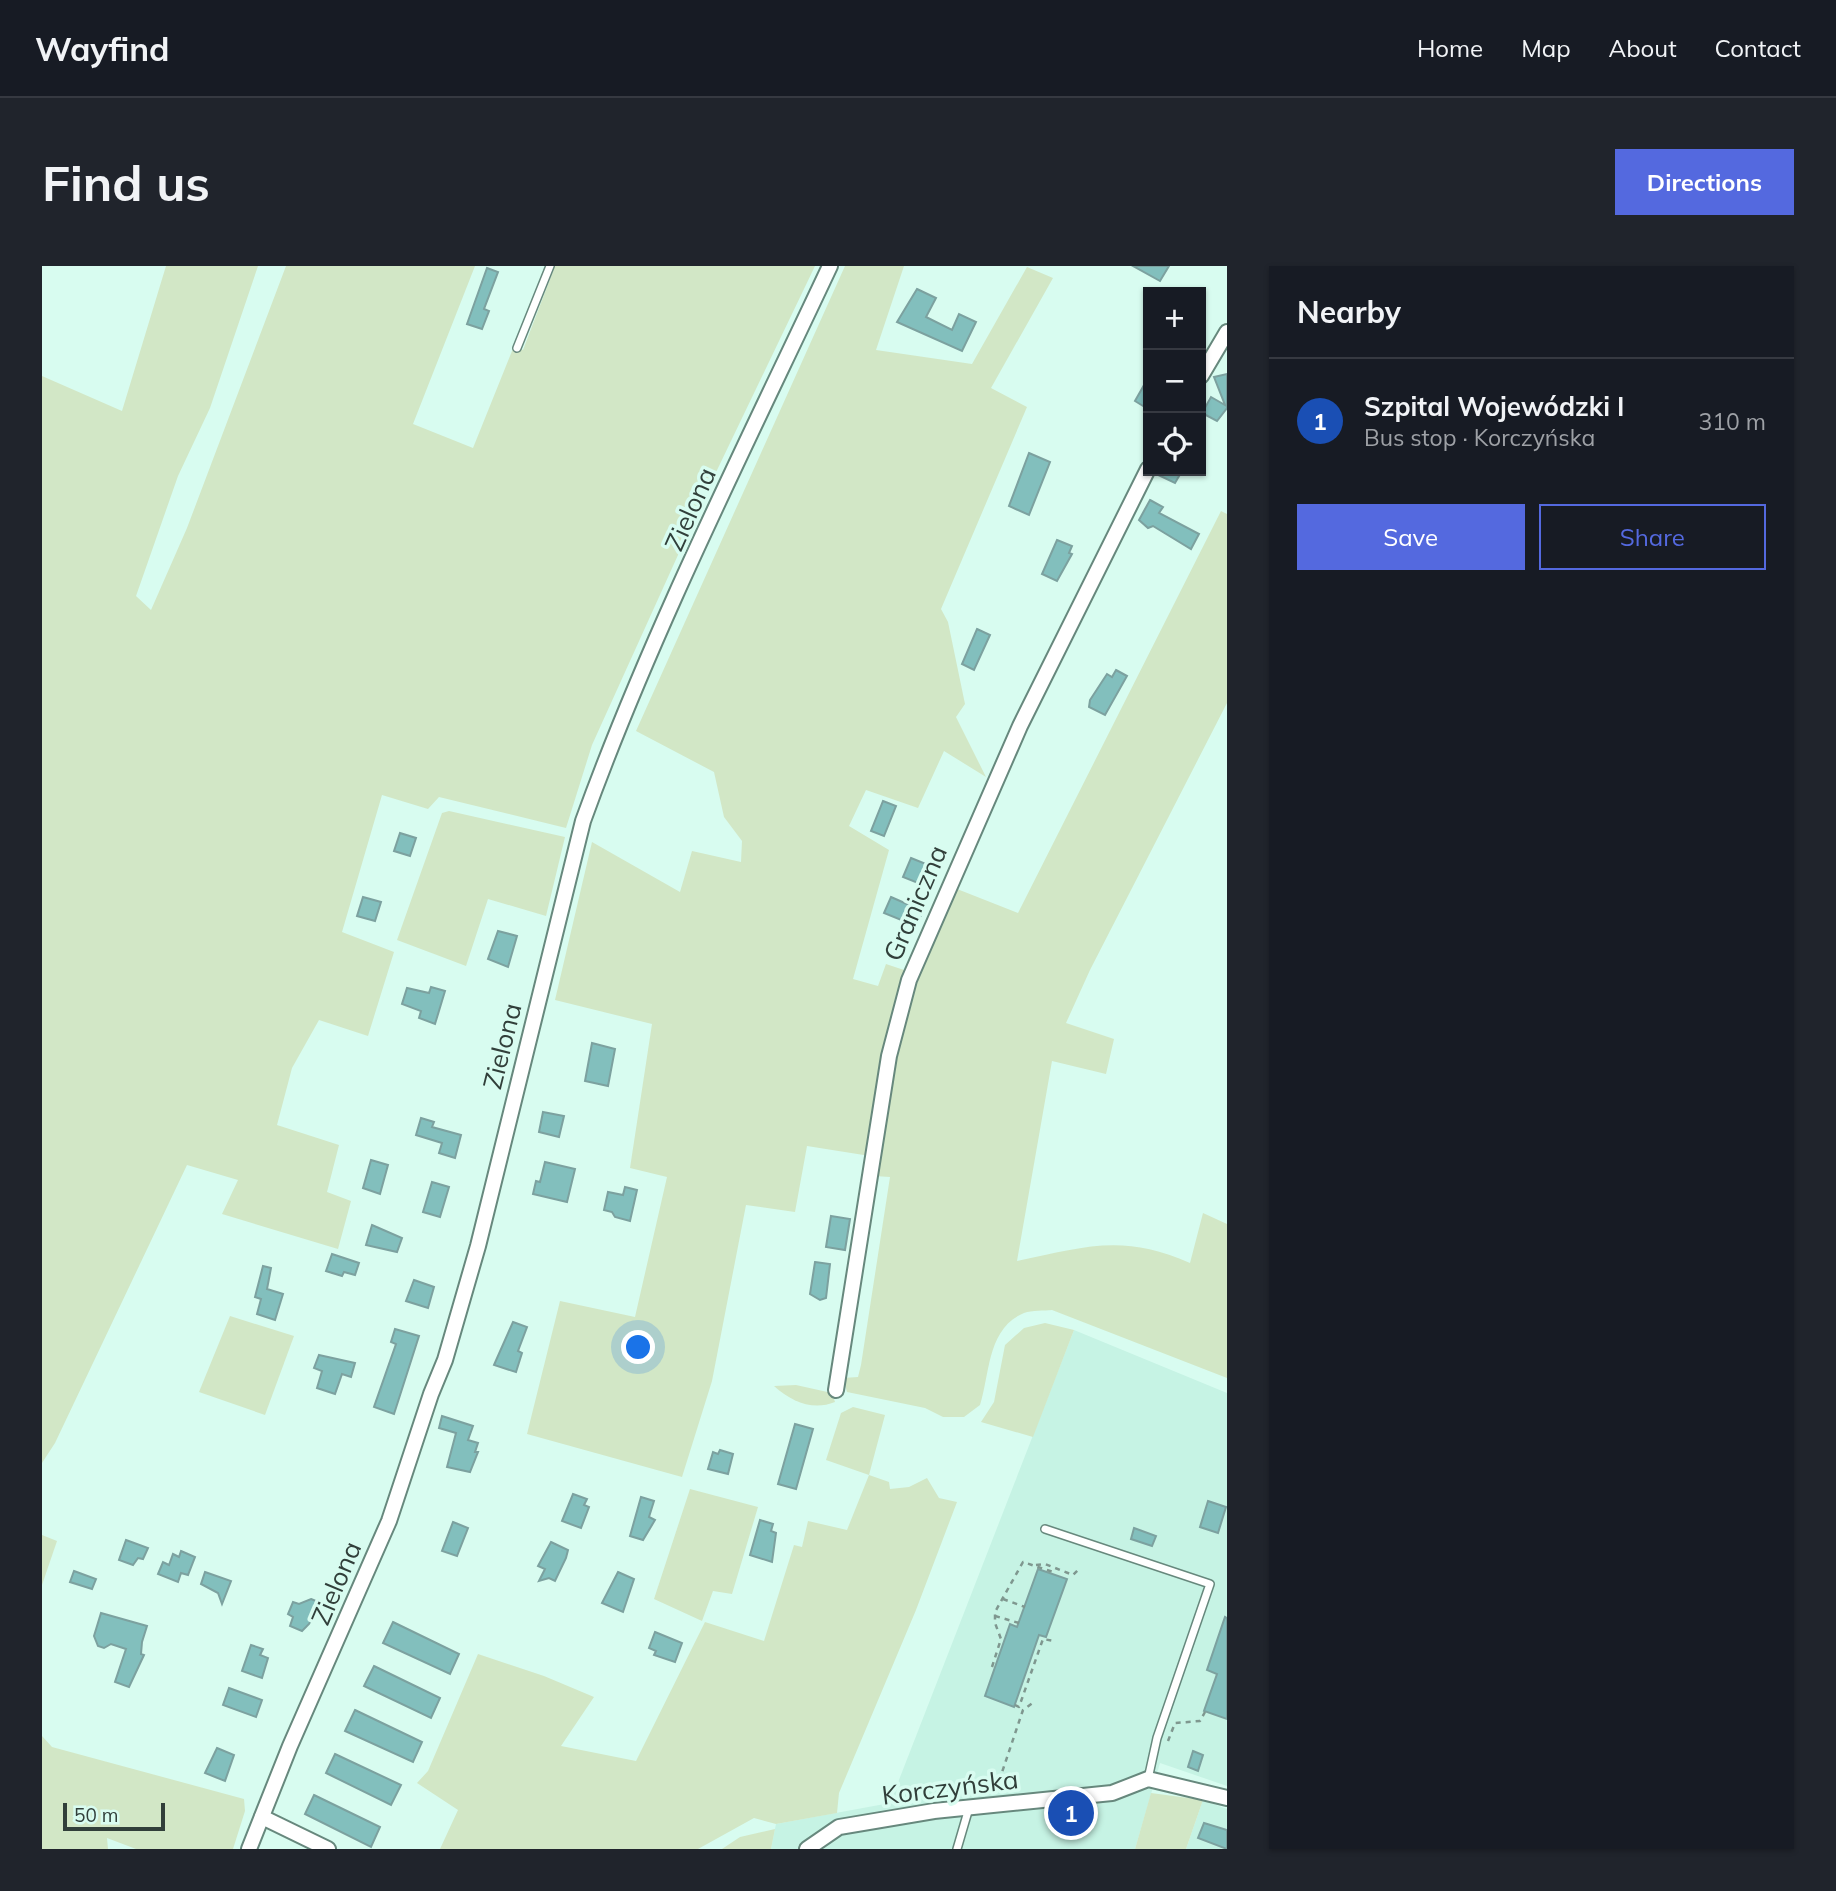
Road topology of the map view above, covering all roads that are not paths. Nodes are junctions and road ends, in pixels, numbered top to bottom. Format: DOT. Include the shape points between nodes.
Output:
graph roads {
  1 [pos="550,266"];
  2 [pos="830,266"];
  3 [pos="1227,332"];
  4 [pos="517,348"];
  5 [pos="1206,368"];
  6 [pos="1145,476"];
  7 [pos="836,1390"];
  8 [pos="1045,1529"];
  9 [pos="1148,1779"];
  10 [pos="1226,1797"];
  11 [pos="969,1808"];
  12 [pos="262,1817"];
  13 [pos="249,1849"];
  14 [pos="328,1849"];
  15 [pos="807,1849"];
  16 [pos="957,1849"];
  1 -- 4 [label="lane"];
  2 -- 12 [label="street, Zielona" via="713,513 583,821 478,1246 445,1360 389,1521"];
  3 -- 5 [label="street"];
  6 -- 7 [label="street, Graniczna" via="1020,726 909,980 889,1056"];
  8 -- 9 [label="lane" via="1210,1584 1157,1738"];
  9 -- 10 [label="street"];
  9 -- 11 [label="street, Korczyńska" via="1112,1793"];
  11 -- 15 [label="street, Korczyńska" via="839,1827"];
  11 -- 16 [label="lane"];
  12 -- 13 [label="street, Zielona"];
  12 -- 14 [label="street"];
}
